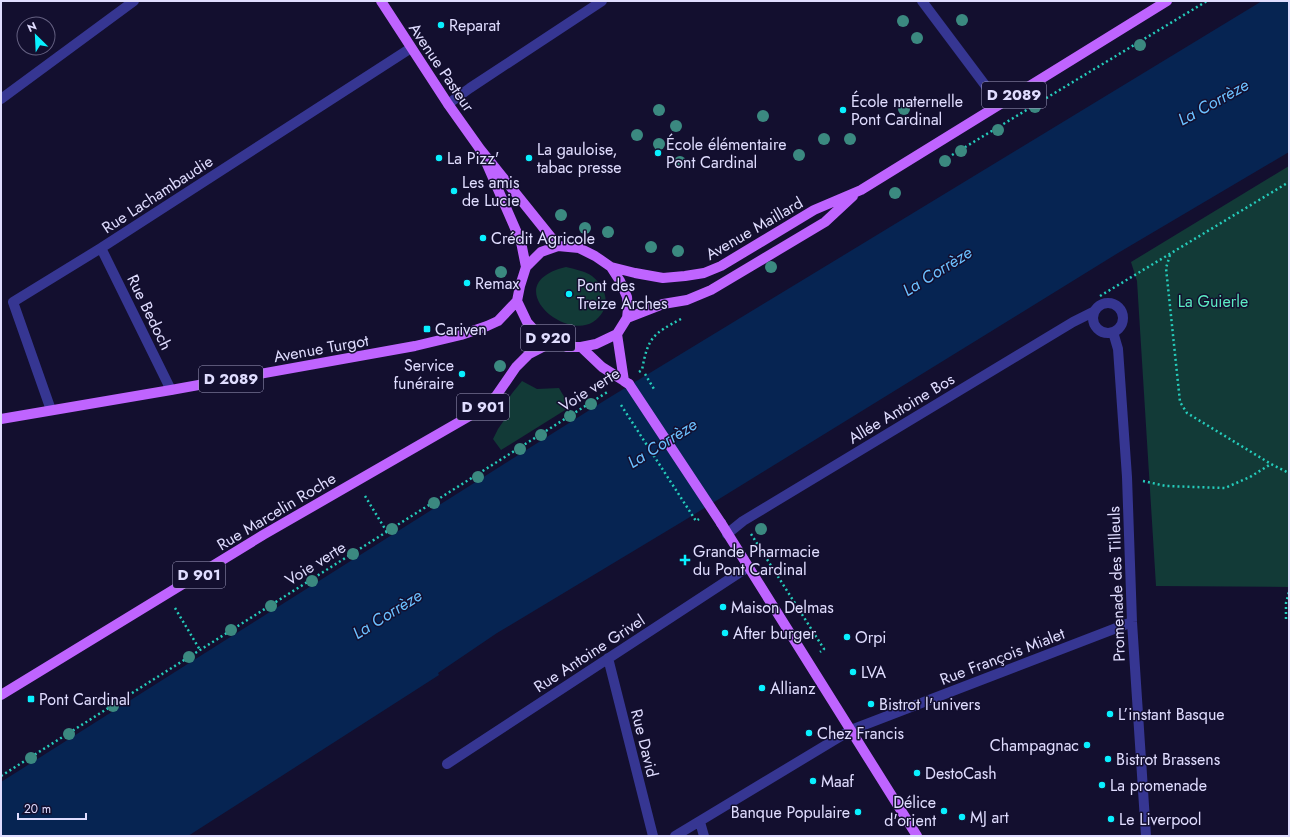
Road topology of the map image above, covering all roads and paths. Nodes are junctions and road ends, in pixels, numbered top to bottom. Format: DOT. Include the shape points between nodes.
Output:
graph roads {
  1 [pos="134,1"];
  2 [pos="381,1"];
  3 [pos="602,1"];
  4 [pos="922,1"];
  5 [pos="1167,1"];
  6 [pos="411,48"];
  7 [pos="1,99"];
  8 [pos="448,104"];
  9 [pos="998,105"];
  10 [pos="480,149"];
  11 [pos="1289,182"];
  12 [pos="861,190"];
  13 [pos="558,246"];
  14 [pos="101,248"];
  15 [pos="526,267"];
  16 [pos="611,267"];
  17 [pos="517,301"];
  18 [pos="1093,312"];
  19 [pos="627,318"];
  20 [pos="1113,332"];
  21 [pos="617,334"];
  22 [pos="650,340"];
  23 [pos="554,342"];
  24 [pos="580,347"];
  25 [pos="627,382"];
  26 [pos="171,390"];
  27 [pos="607,392"];
  28 [pos="613,393"];
  29 [pos="617,400"];
  30 [pos="51,410"];
  31 [pos="1,419"];
  32 [pos="1270,464"];
  33 [pos="1289,472"];
  34 [pos="1127,477"];
  35 [pos="356,481"];
  36 [pos="696,521"];
  37 [pos="743,521"];
  38 [pos="387,532"];
  39 [pos="728,534"];
  40 [pos="748,567"];
  41 [pos="1289,592"];
  42 [pos="166,595"];
  43 [pos="1286,619"];
  44 [pos="1132,622"];
  45 [pos="200,650"];
  46 [pos="608,658"];
  47 [pos="807,660"];
  48 [pos="1,695"];
  49 [pos="851,730"];
  50 [pos="447,764"];
  51 [pos="1,776"];
  52 [pos="700,822"];
  53 [pos="653,836"];
  54 [pos="675,836"];
  55 [pos="704,836"];
  56 [pos="917,836"];
  57 [pos="1146,836"];
  1 -- 7 [label="street"];
  2 -- 6 [label="main road, Avenue Pasteur"];
  3 -- 8 [label="street"];
  4 -- 9 [label="street"];
  5 -- 9 [label="main road, Avenue Maillard / D 2089"];
  6 -- 8 [label="main road, Avenue Pasteur"];
  6 -- 14 [label="street, Rue Lachambaudie"];
  8 -- 10 [label="main road, Avenue Pasteur"];
  9 -- 12 [label="main road, Avenue Maillard / D 2089"];
  10 -- 13 [label="main road, Avenue Pasteur"];
  10 -- 15 [label="main road, Avenue Pasteur" via="521,242"];
  11 -- 32 [label="path" via="1170,254 1166,268 1180,402 1187,413"];
  12 -- 16 [label="main road, Avenue Maillard / D 2089" via="814,210 721,266 704,273 663,278"];
  12 -- 19 [label="main road, Avenue Maillard / D 2089" via="825,222 712,290 687,300 663,304"];
  13 -- 15 [label="main road" via="541,252"];
  13 -- 16 [label="main road" via="579,248"];
  14 -- 26 [label="street, Rue Bedoch"];
  14 -- 30 [label="street, Rue Lachambaudie" via="13,302"];
  15 -- 17 [label="main road"];
  16 -- 19 [label="main road" via="627,297"];
  17 -- 23 [label="main road, D 920" via="526,322 536,332"];
  17 -- 26 [label="main road, Avenue Turgot / D 2089" via="498,321 461,336"];
  18 -- 20 [label="street" via="1095,327 1103,332"];
  18 -- 20 [label="street" via="1105,302 1119,307 1124,316 1123,322"];
  18 -- 37 [label="street, Allée Antoine Bos"];
  19 -- 21 [label="main road"];
  20 -- 34 [label="street, Promenade des Tilleuls" via="1118,350"];
  21 -- 24 [label="main road, D 920" via="596,344"];
  21 -- 25 [label="main road"];
  22 -- 25 [label="path, Voie verte" via="642,370"];
  23 -- 24 [label="main road, D 920" via="567,347"];
  23 -- 35 [label="main road, Rue Marcelin Roche / D 901" via="529,354 516,367 496,396 480,410"];
  24 -- 25 [label="main road" via="602,367"];
  25 -- 27 [label="path, Voie verte"];
  25 -- 39 [label="main road, bridge"];
  26 -- 30 [label="main road, Avenue Turgot / D 2089"];
  27 -- 28 [label="path"];
  27 -- 38 [label="path, Voie verte"];
  29 -- 36 [label="path"];
  30 -- 31 [label="main road, Avenue Turgot / D 2089"];
  32 -- 33 [label="path"];
  32 -- 34 [label="path" via="1250,477 1225,488 1166,486"];
  34 -- 44 [label="street, Promenade des Tilleuls"];
  35 -- 38 [label="path"];
  35 -- 42 [label="main road, Rue Marcelin Roche / D 901"];
  37 -- 39 [label="street, Allée Antoine Bos"];
  37 -- 47 [label="path" via="824,649"];
  38 -- 45 [label="path, Voie verte"];
  39 -- 40 [label="main road"];
  40 -- 46 [label="street, Rue Antoine Grivel"];
  40 -- 47 [label="main road"];
  41 -- 43 [label="path"];
  42 -- 45 [label="path"];
  42 -- 48 [label="main road, Rue Marcelin Roche / D 901"];
  44 -- 49 [label="street, Rue François Mialet"];
  44 -- 57 [label="street, Promenade des Tilleuls"];
  45 -- 51 [label="path, Voie verte"];
  46 -- 50 [label="street, Rue Antoine Grivel"];
  46 -- 53 [label="street, Rue David"];
  47 -- 49 [label="main road"];
  49 -- 52 [label="street, Rue François Mialet"];
  49 -- 56 [label="main road"];
  52 -- 54 [label="street, Rue François Mialet"];
  52 -- 55 [label="street"];
}
